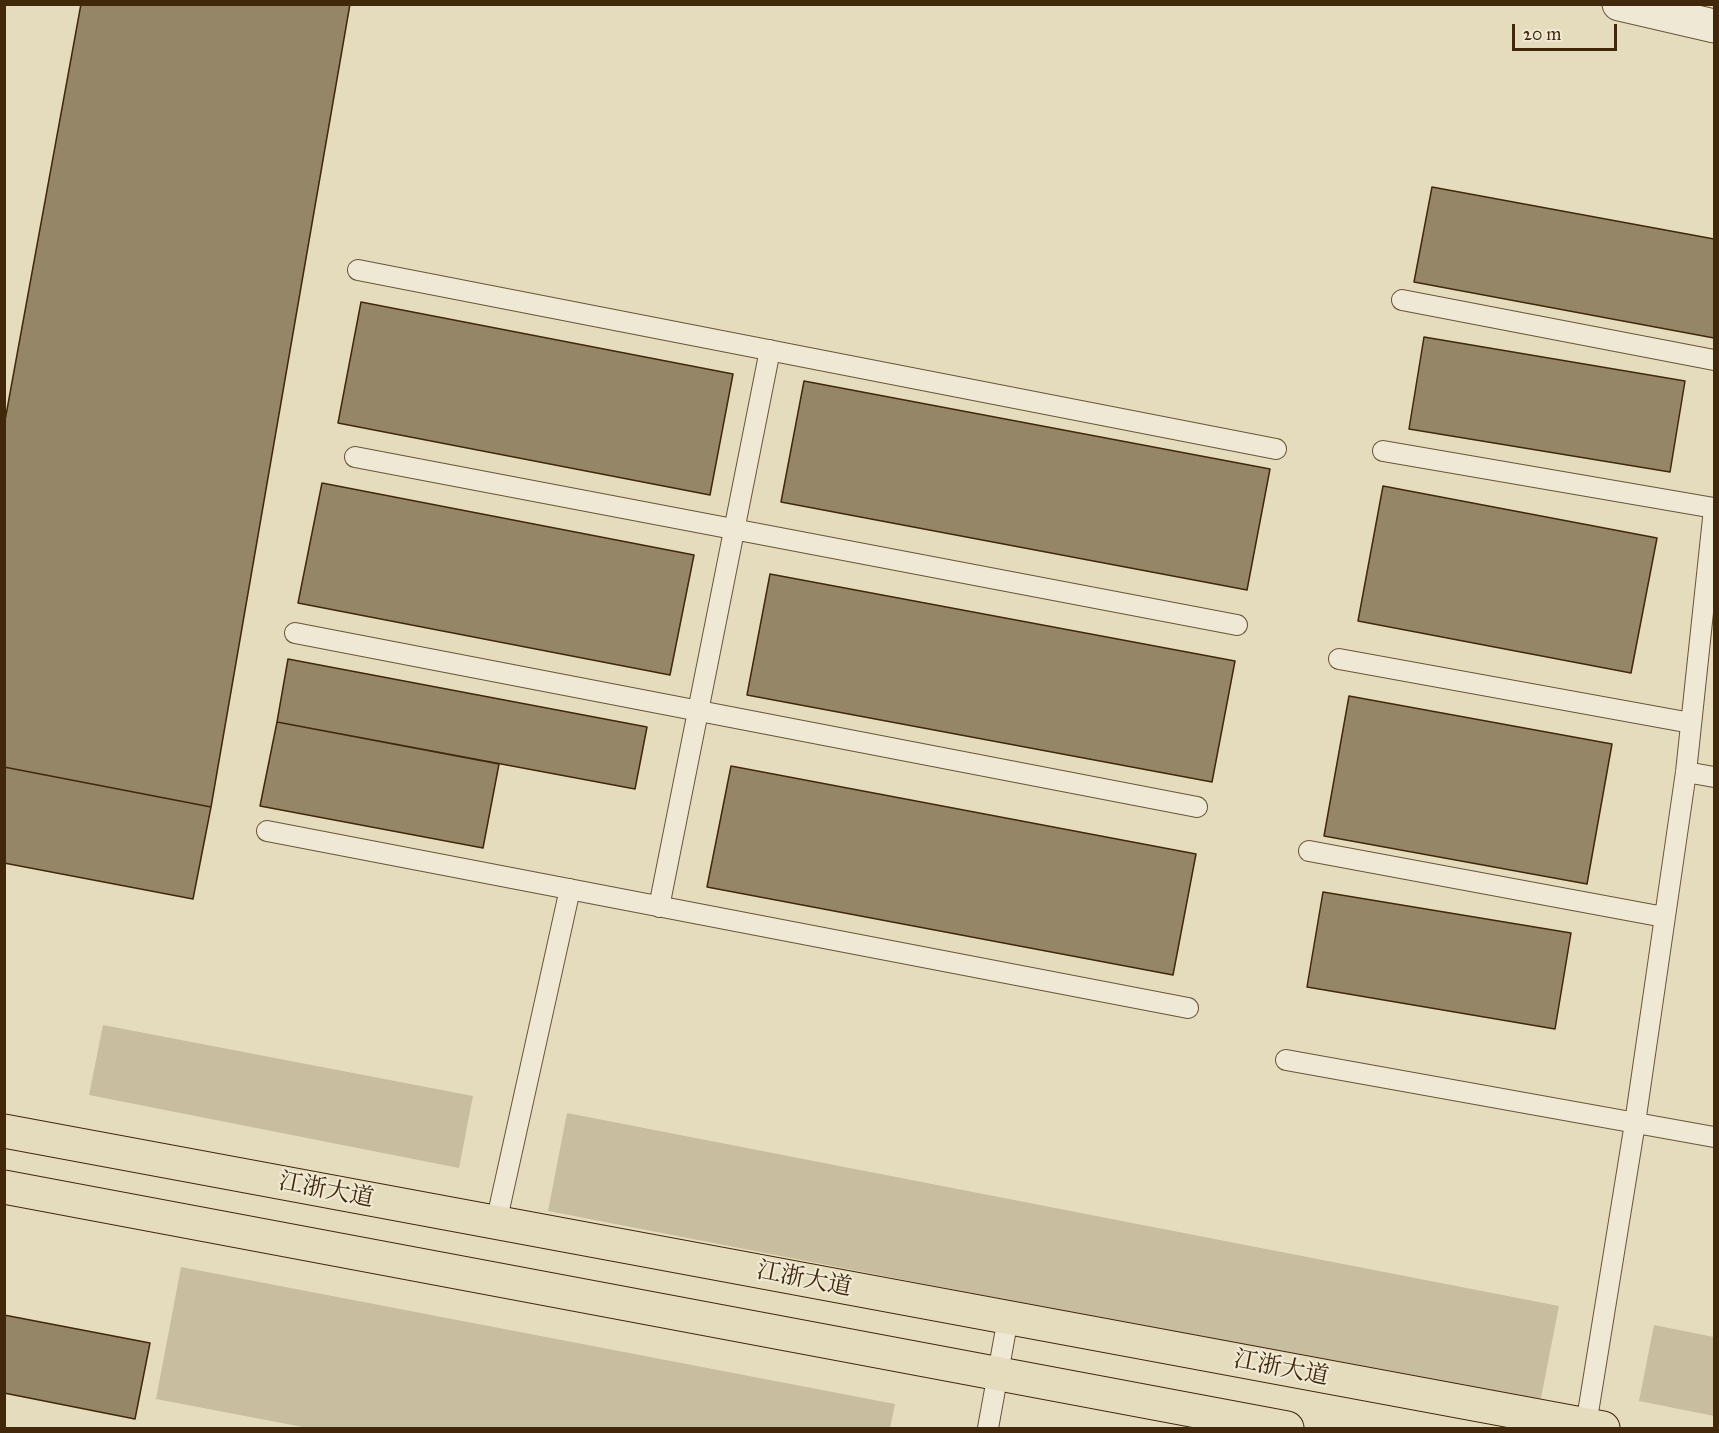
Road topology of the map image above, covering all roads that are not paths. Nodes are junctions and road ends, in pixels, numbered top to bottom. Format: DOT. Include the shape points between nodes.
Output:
graph roads {
  1 [pos="1619,4"];
  2 [pos="1714,26"];
  3 [pos="358,270"];
  4 [pos="1402,300"];
  5 [pos="770,350"];
  6 [pos="1714,360"];
  7 [pos="1276,449"];
  8 [pos="1383,451"];
  9 [pos="355,457"];
  10 [pos="1714,509"];
  11 [pos="734,529"];
  12 [pos="1237,625"];
  13 [pos="295,633"];
  14 [pos="1339,659"];
  15 [pos="698,711"];
  16 [pos="1691,723"];
  17 [pos="1686,772"];
  18 [pos="1714,777"];
  19 [pos="1197,807"];
  20 [pos="267,831"];
  21 [pos="1309,851"];
  22 [pos="570,889"];
  23 [pos="659,907"];
  24 [pos="1664,917"];
  25 [pos="1188,1008"];
  26 [pos="1286,1060"];
  27 [pos="1635,1123"];
  28 [pos="4,1131"];
  29 [pos="1714,1137"];
  30 [pos="4,1187"];
  31 [pos="496,1222"];
  32 [pos="1008,1318"];
  33 [pos="998,1374"];
  34 [pos="1594,1427"];
  35 [pos="988,1428"];
  36 [pos="1287,1428"];
  1 -- 2 [label="street"];
  3 -- 5 [label="lane"];
  4 -- 6 [label="lane"];
  5 -- 7 [label="lane"];
  5 -- 11 [label="lane"];
  8 -- 10 [label="lane"];
  9 -- 11 [label="lane"];
  10 -- 16 [label="lane"];
  11 -- 12 [label="lane"];
  11 -- 15 [label="lane"];
  13 -- 15 [label="lane"];
  14 -- 16 [label="lane"];
  15 -- 19 [label="lane"];
  15 -- 23 [label="lane"];
  16 -- 17 [label="lane"];
  17 -- 18 [label="lane"];
  17 -- 24 [label="lane"];
  20 -- 22 [label="lane"];
  21 -- 24 [label="lane"];
  22 -- 23 [label="lane"];
  22 -- 31 [label="lane"];
  23 -- 25 [label="lane"];
  24 -- 27 [label="lane"];
  26 -- 27 [label="lane"];
  27 -- 29 [label="lane"];
  27 -- 34 [label="lane"];
  28 -- 31 [label="main road, 江浙大道"];
  30 -- 33 [label="main road"];
  31 -- 32 [label="main road, 江浙大道"];
  32 -- 33 [label="lane"];
  32 -- 34 [label="main road, 江浙大道"];
  33 -- 35 [label="lane"];
  33 -- 36 [label="main road"];
}
